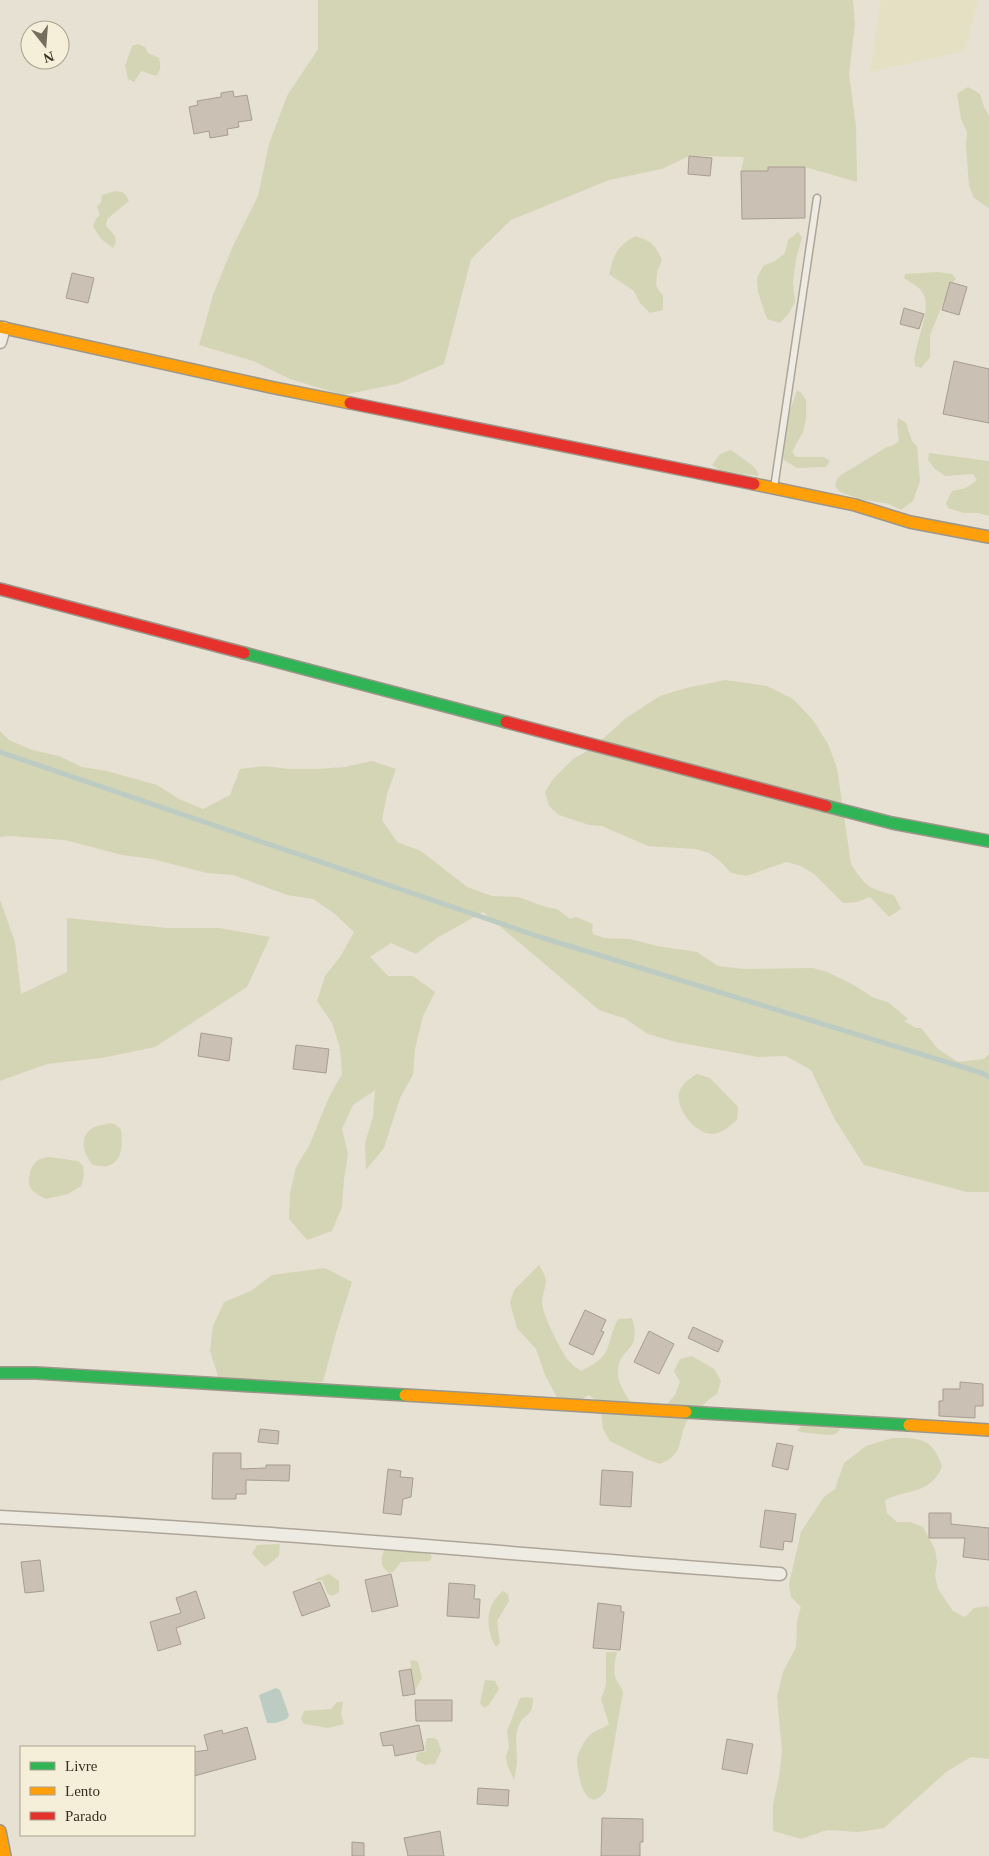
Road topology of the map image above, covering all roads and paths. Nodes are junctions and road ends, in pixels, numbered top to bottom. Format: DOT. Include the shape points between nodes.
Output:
graph roads {
  1 [pos="817,198"];
  2 [pos="2,327"];
  3 [pos="0,342"];
  4 [pos="774,489"];
  5 [pos="989,537"];
  6 [pos="0,588"];
  7 [pos="989,841"];
  8 [pos="0,1373"];
  9 [pos="989,1430"];
  10 [pos="0,1516"];
  11 [pos="780,1574"];
  12 [pos="0,1831"];
  13 [pos="5,1856"];
  1 -- 4 [label="lane"];
  2 -- 3 [label="street"];
  2 -- 4 [label="street" via="213,375"];
  4 -- 5 [label="street" via="855,504 910,522"];
  6 -- 7 [label="street" via="892,823"];
  8 -- 9 [label="street"];
  10 -- 11 [label="street"];
  12 -- 13 [label="street"];
}
